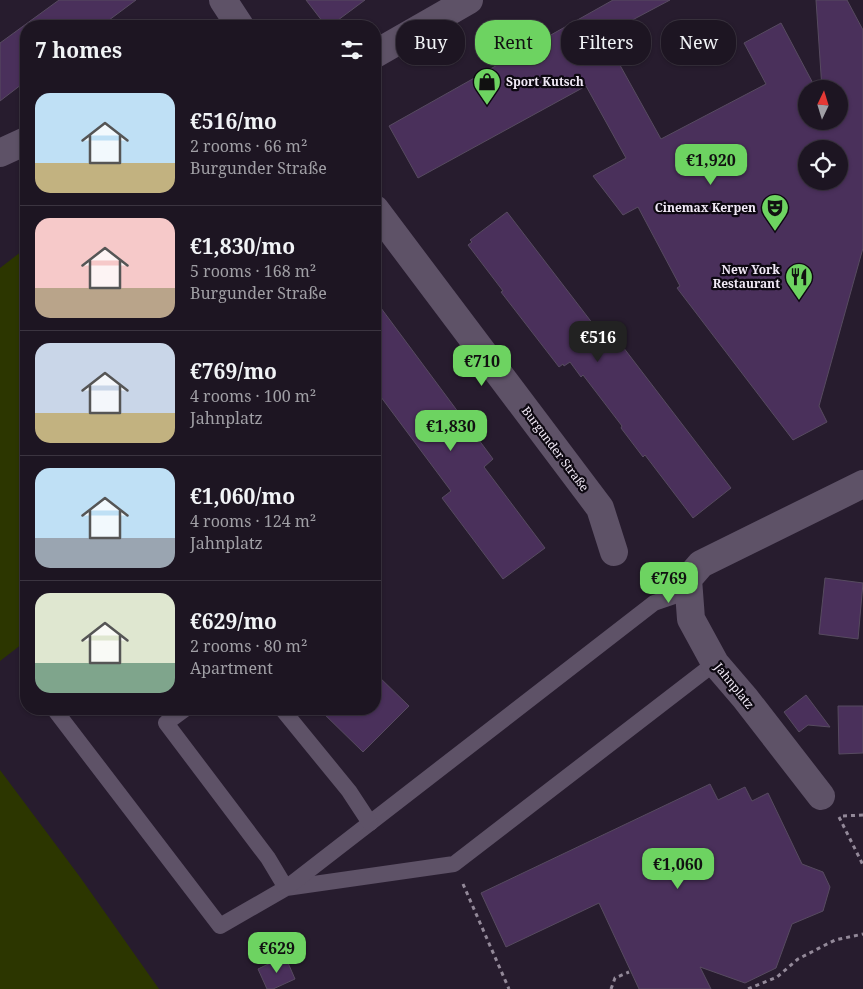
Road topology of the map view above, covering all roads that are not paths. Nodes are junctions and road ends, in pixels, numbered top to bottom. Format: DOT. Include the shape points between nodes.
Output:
graph roads {
  1 [pos="223,0"];
  2 [pos="469,0"];
  3 [pos="236,20"];
  4 [pos="381,51"];
  5 [pos="20,144"];
  6 [pos="0,153"];
  7 [pos="381,217"];
  8 [pos="863,484"];
  9 [pos="614,552"];
  10 [pos="689,591"];
  11 [pos="715,663"];
  12 [pos="59,715"];
  13 [pos="177,715"];
  14 [pos="287,715"];
  15 [pos="830,806"];
  16 [pos="370,823"];
  17 [pos="286,888"];
  1 -- 3 [label="street"];
  2 -- 4 [label="street"];
  5 -- 6 [label="street"];
  7 -- 9 [label="street, Burgunder Straße" via="600,508"];
  8 -- 10 [label="street, Jahnplatz" via="701,564 688,579"];
  10 -- 11 [label="street, Jahnplatz" via="691,619"];
  10 -- 16 [label="lane" via="654,603"];
  11 -- 15 [label="street, Jahnplatz"];
  11 -- 17 [label="lane" via="454,864"];
  12 -- 17 [label="lane" via="220,926"];
  13 -- 17 [label="lane" via="166,723 268,858"];
  14 -- 16 [label="lane"];
  16 -- 17 [label="lane"];
}
